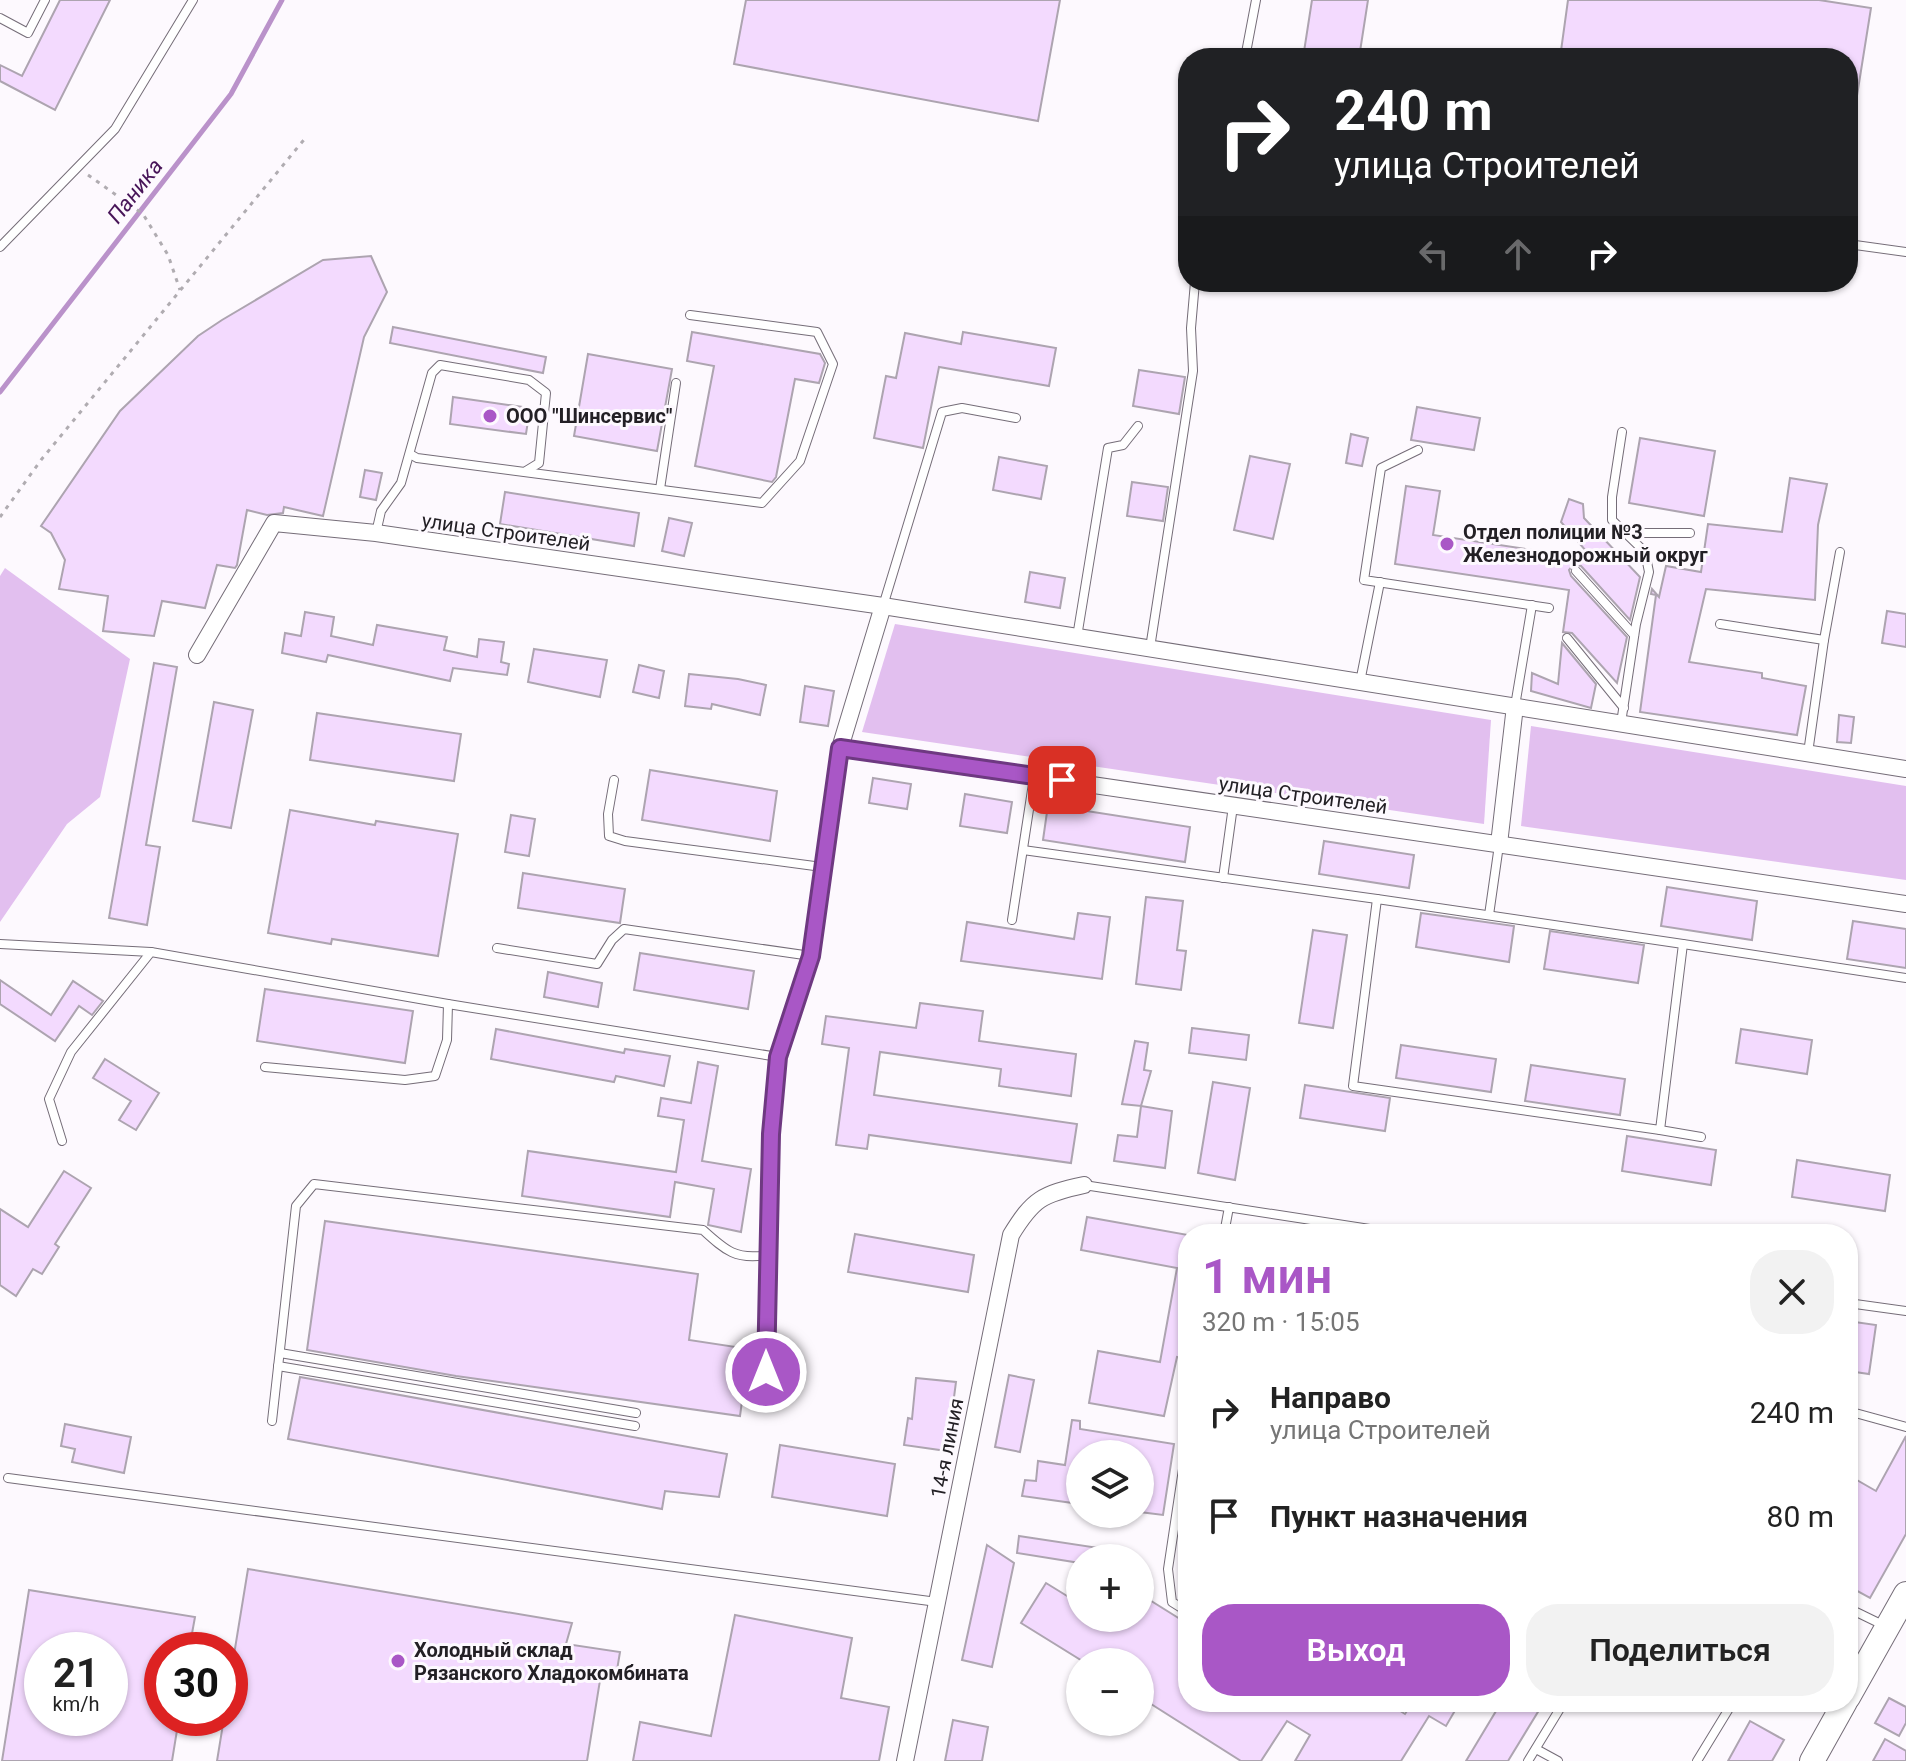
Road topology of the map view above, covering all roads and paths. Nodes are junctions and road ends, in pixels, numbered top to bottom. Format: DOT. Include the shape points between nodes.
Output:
graph roads {
  1 [pos="45,0"];
  2 [pos="193,0"];
  3 [pos="1256,0"];
  4 [pos="0,18"];
  5 [pos="1247,48"];
  6 [pos="307,136"];
  7 [pos="78,168"];
  8 [pos="1858,245"];
  9 [pos="0,247"];
  10 [pos="1906,252"];
  11 [pos="180,290"];
  12 [pos="1194,292"];
  13 [pos="690,315"];
  14 [pos="676,383"];
  15 [pos="1016,418"];
  16 [pos="1138,426"];
  17 [pos="1622,432"];
  18 [pos="1418,450"];
  19 [pos="410,454"];
  20 [pos="525,472"];
  21 [pos="660,489"];
  22 [pos="0,517"];
  23 [pos="376,533"];
  24 [pos="1626,533"];
  25 [pos="1690,533"];
  26 [pos="1840,552"];
  27 [pos="1576,571"];
  28 [pos="1380,582"];
  29 [pos="1532,605"];
  30 [pos="883,606"];
  31 [pos="1549,608"];
  32 [pos="1720,624"];
  33 [pos="1634,635"];
  34 [pos="1077,637"];
  35 [pos="1567,638"];
  36 [pos="1824,640"];
  37 [pos="1150,648"];
  38 [pos="197,655"];
  39 [pos="1360,682"];
  40 [pos="1515,706"];
  41 [pos="1622,715"];
  42 [pos="840,748"];
  43 [pos="1808,753"];
  44 [pos="1906,769"];
  45 [pos="1034,776"];
  46 [pos="614,780"];
  47 [pos="1233,805"];
  48 [pos="1499,844"];
  49 [pos="1023,850"];
  50 [pos="822,867"];
  51 [pos="1223,878"];
  52 [pos="1377,899"];
  53 [pos="1906,904"];
  54 [pos="1489,915"];
  55 [pos="1012,920"];
  56 [pos="0,944"];
  57 [pos="1683,944"];
  58 [pos="497,948"];
  59 [pos="151,952"];
  60 [pos="811,956"];
  61 [pos="1906,978"];
  62 [pos="448,1004"];
  63 [pos="778,1057"];
  64 [pos="265,1067"];
  65 [pos="1660,1130"];
  66 [pos="1701,1137"];
  67 [pos="62,1141"];
  68 [pos="1084,1185"];
  69 [pos="1229,1207"];
  70 [pos="1226,1224"];
  71 [pos="1338,1224"];
  72 [pos="767,1255"];
  73 [pos="1858,1304"];
  74 [pos="1906,1311"];
  75 [pos="280,1353"];
  76 [pos="278,1366"];
  77 [pos="766,1372"];
  78 [pos="636,1413"];
  79 [pos="1858,1414"];
  80 [pos="272,1421"];
  81 [pos="635,1426"];
  82 [pos="1906,1427"];
  83 [pos="8,1478"];
  84 [pos="1178,1502"];
  85 [pos="1906,1594"];
  86 [pos="937,1602"];
  87 [pos="1178,1606"];
  88 [pos="1858,1613"];
  89 [pos="1888,1627"];
  90 [pos="1858,1680"];
  91 [pos="1558,1712"];
  92 [pos="1727,1712"];
  93 [pos="1839,1712"];
  94 [pos="1536,1749"];
  95 [pos="905,1761"];
  96 [pos="1528,1761"];
  97 [pos="1558,1761"];
  98 [pos="1697,1761"];
  99 [pos="1812,1761"];
  1 -- 4 [label="lane" via="28,33"];
  2 -- 7 [label="lane" via="115,129"];
  3 -- 5 [label="lane"];
  6 -- 11 [label="path"];
  7 -- 9 [label="lane"];
  7 -- 11 [label="path" via="143,214 168,255"];
  8 -- 10 [label="lane"];
  11 -- 22 [label="path"];
  12 -- 37 [label="lane" via="1193,371"];
  13 -- 21 [label="lane" via="817,332 833,364 800,461 762,503"];
  14 -- 21 [label="lane"];
  15 -- 30 [label="lane" via="962,408 942,412"];
  16 -- 34 [label="lane" via="1123,445 1108,448"];
  17 -- 24 [label="lane" via="1612,520"];
  18 -- 28 [label="lane" via="1381,468 1364,580"];
  19 -- 20 [label="lane"];
  19 -- 20 [label="lane" via="432,373 440,365 529,380 546,393 539,463"];
  19 -- 23 [label="lane" via="401,483 381,511"];
  20 -- 21 [label="lane"];
  23 -- 30 [label="street, улица Строителей"];
  23 -- 38 [label="street, улица Строителей" via="274,523"];
  24 -- 25 [label="lane"];
  24 -- 33 [label="lane" via="1645,552 1649,572"];
  26 -- 36 [label="lane"];
  27 -- 33 [label="lane"];
  28 -- 29 [label="lane"];
  28 -- 39 [label="lane"];
  29 -- 31 [label="lane"];
  29 -- 40 [label="lane"];
  30 -- 34 [label="street, улица Строителей"];
  30 -- 42 [label="street"];
  32 -- 36 [label="lane"];
  33 -- 41 [label="lane"];
  34 -- 37 [label="street, улица Строителей"];
  35 -- 41 [label="lane"];
  36 -- 43 [label="lane"];
  37 -- 39 [label="street, улица Строителей"];
  39 -- 40 [label="street, улица Строителей"];
  40 -- 41 [label="street"];
  40 -- 48 [label="street"];
  41 -- 43 [label="street"];
  42 -- 45 [label="street, улица Строителей"];
  42 -- 50 [label="street"];
  43 -- 44 [label="street"];
  45 -- 47 [label="street, улица Строителей"];
  45 -- 49 [label="lane"];
  46 -- 50 [label="lane" via="609,836"];
  47 -- 48 [label="street, улица Строителей"];
  47 -- 51 [label="lane"];
  48 -- 53 [label="street, улица Строителей"];
  48 -- 54 [label="lane"];
  49 -- 51 [label="lane"];
  49 -- 55 [label="lane"];
  50 -- 60 [label="street"];
  51 -- 52 [label="lane"];
  52 -- 54 [label="lane"];
  52 -- 65 [label="lane" via="1353,1086"];
  54 -- 57 [label="lane"];
  56 -- 59 [label="lane"];
  57 -- 61 [label="lane"];
  57 -- 65 [label="lane"];
  58 -- 60 [label="lane" via="597,964 624,929"];
  59 -- 62 [label="lane"];
  59 -- 67 [label="lane" via="71,1052 49,1099"];
  60 -- 63 [label="street"];
  62 -- 63 [label="lane"];
  62 -- 64 [label="lane" via="447,1040 435,1076 405,1080"];
  63 -- 72 [label="street"];
  65 -- 66 [label="lane"];
  68 -- 69 [label="lane"];
  68 -- 86 [label="street, 14-я линия" via="1052,1192 1027,1207 1011,1235"];
  69 -- 70 [label="lane"];
  69 -- 71 [label="lane"];
  72 -- 75 [label="lane" via="745,1258 723,1249 703,1230 314,1184 296,1206"];
  72 -- 77 [label="street"];
  73 -- 74 [label="lane"];
  75 -- 76 [label="lane"];
  75 -- 78 [label="lane"];
  76 -- 80 [label="lane"];
  76 -- 81 [label="lane"];
  79 -- 82 [label="lane"];
  83 -- 86 [label="lane"];
  84 -- 87 [label="lane" via="1168,1569 1172,1602"];
  85 -- 89 [label="street"];
  86 -- 95 [label="street, 14-я линия"];
  88 -- 89 [label="lane"];
  89 -- 90 [label="street"];
  91 -- 94 [label="lane"];
  92 -- 98 [label="lane"];
  93 -- 99 [label="street"];
  94 -- 96 [label="lane"];
  94 -- 97 [label="lane"];
}
